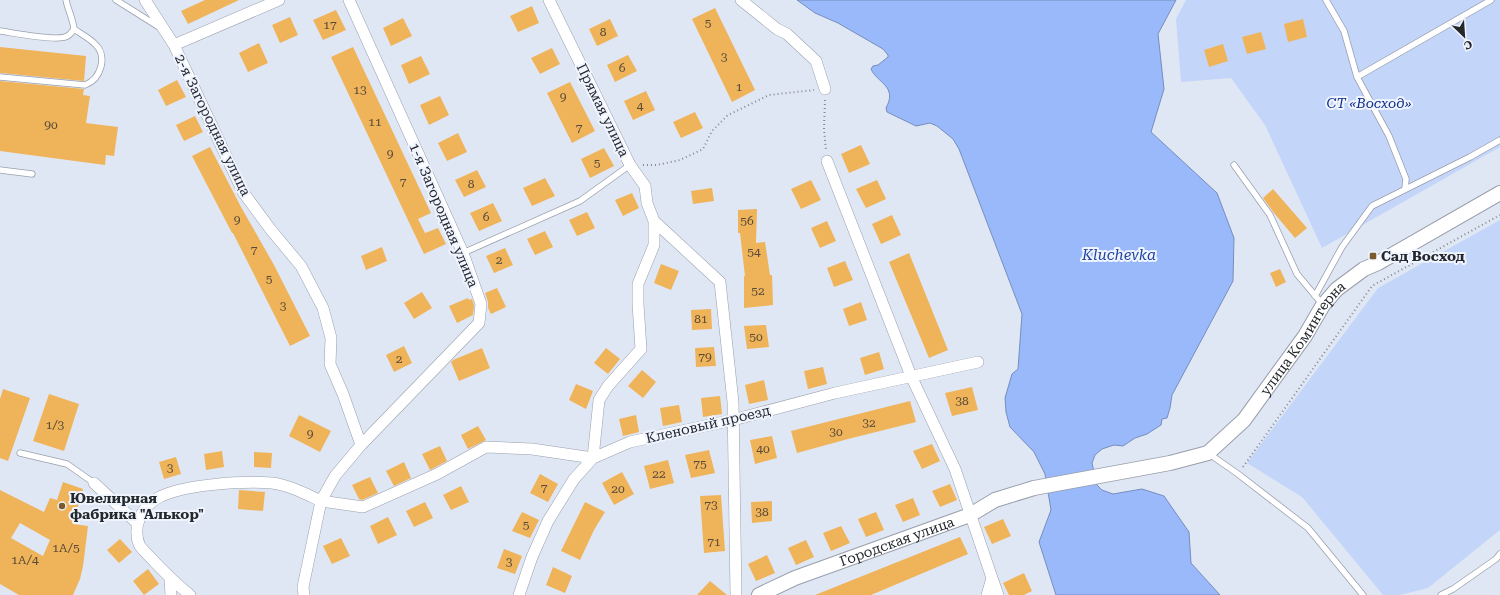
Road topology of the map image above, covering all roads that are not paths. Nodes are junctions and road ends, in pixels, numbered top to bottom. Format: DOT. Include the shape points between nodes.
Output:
graph roads {
  1 [pos="66,0"];
  2 [pos="116,0"];
  3 [pos="145,0"];
  4 [pos="279,0"];
  5 [pos="349,0"];
  6 [pos="549,0"];
  7 [pos="742,0"];
  8 [pos="1326,0"];
  9 [pos="1491,0"];
  10 [pos="74,29"];
  11 [pos="163,29"];
  12 [pos="0,32"];
  13 [pos="174,45"];
  14 [pos="0,77"];
  15 [pos="1357,78"];
  16 [pos="825,89"];
  17 [pos="1500,140"];
  18 [pos="827,161"];
  19 [pos="630,165"];
  20 [pos="1234,165"];
  21 [pos="0,170"];
  22 [pos="32,174"];
  23 [pos="1405,189"];
  24 [pos="1500,194"];
  25 [pos="654,221"];
  26 [pos="463,253"];
  27 [pos="1319,301"];
  28 [pos="978,362"];
  29 [pos="911,376"];
  30 [pos="733,420"];
  31 [pos="361,445"];
  32 [pos="20,453"];
  33 [pos="1208,453"];
  34 [pos="593,458"];
  35 [pos="1111,475"];
  36 [pos="94,483"];
  37 [pos="321,501"];
  38 [pos="970,515"];
  39 [pos="137,524"];
  40 [pos="1500,554"];
  41 [pos="992,578"];
  42 [pos="170,579"];
  43 [pos="171,595"];
  44 [pos="190,595"];
  45 [pos="304,595"];
  46 [pos="519,595"];
  47 [pos="736,595"];
  48 [pos="759,595"];
  49 [pos="987,595"];
  50 [pos="998,595"];
  51 [pos="1364,595"];
  52 [pos="1441,595"];
  1 -- 10 [label="lane"];
  2 -- 11 [label="lane"];
  3 -- 11 [label="street, 2-я Загородная улица"];
  4 -- 13 [label="street"];
  5 -- 26 [label="street, 1-я Загородная улица"];
  6 -- 19 [label="street, Прямая улица"];
  7 -- 16 [label="street" via="777,29 787,34 816,61"];
  8 -- 15 [label="lane" via="1344,31"];
  9 -- 15 [label="lane"];
  10 -- 12 [label="lane" via="70,35 63,38"];
  10 -- 14 [label="lane" via="96,44 101,52 100,71 91,83 85,86"];
  11 -- 13 [label="street, 2-я Загородная улица"];
  13 -- 31 [label="street, 2-я Загородная улица" via="243,192 301,266 323,308 331,338 330,364"];
  15 -- 23 [label="lane" via="1389,136 1406,179"];
  17 -- 23 [label="lane"];
  18 -- 29 [label="street"];
  19 -- 25 [label="street, Прямая улица" via="645,186"];
  19 -- 26 [label="lane" via="580,201"];
  20 -- 27 [label="lane" via="1270,215 1297,274"];
  21 -- 22 [label="lane"];
  23 -- 27 [label="lane" via="1372,206 1342,247"];
  24 -- 27 [label="street, улица Коминтерна" via="1364,269"];
  25 -- 30 [label="street" via="720,282"];
  25 -- 34 [label="street" via="654,245 638,284 641,349 599,400"];
  26 -- 31 [label="street, 1-я Загородная улица" via="481,304 479,323"];
  27 -- 33 [label="street, улица Коминтерна" via="1305,336 1244,420"];
  28 -- 29 [label="street, Кленовый проезд"];
  29 -- 30 [label="street, Кленовый проезд"];
  29 -- 38 [label="street" via="955,469"];
  30 -- 34 [label="street, Кленовый проезд" via="630,442"];
  30 -- 47 [label="street"];
  31 -- 37 [label="street, 1-я Загородная улица" via="335,476"];
  32 -- 36 [label="lane" via="67,464"];
  33 -- 35 [label="street, улица Коминтерна"];
  33 -- 51 [label="lane" via="1308,528"];
  34 -- 37 [label="street" via="532,449 486,447 437,474 363,507"];
  34 -- 46 [label="street, Кленовый проезд" via="574,479 548,521"];
  35 -- 38 [label="street, Городская улица" via="1034,488 996,500"];
  36 -- 39 [label="street"];
  37 -- 39 [label="street" via="274,483 228,483 167,494 146,507"];
  37 -- 45 [label="street, 1-я Загородная улица" via="303,587"];
  38 -- 41 [label="street"];
  38 -- 48 [label="street, Городская улица" via="795,578"];
  39 -- 42 [label="street" via="140,546"];
  40 -- 52 [label="lane"];
  41 -- 49 [label="street"];
  41 -- 50 [label="street"];
  42 -- 43 [label="street"];
  42 -- 44 [label="street"];
}
